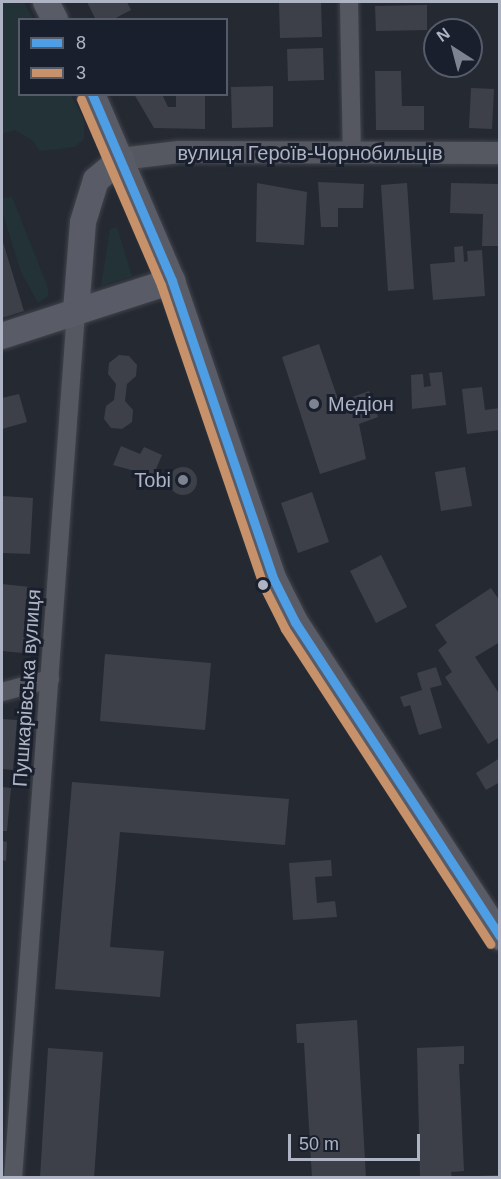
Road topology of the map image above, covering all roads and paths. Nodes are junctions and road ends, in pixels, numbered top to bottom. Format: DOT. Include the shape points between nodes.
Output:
graph roads {
  1 [pos="46,2"];
  2 [pos="349,2"];
  3 [pos="54,18"];
  4 [pos="93,96"];
  5 [pos="352,153"];
  6 [pos="500,153"];
  7 [pos="121,159"];
  8 [pos="172,281"];
  9 [pos="76,311"];
  10 [pos="2,336"];
  11 [pos="50,679"];
  12 [pos="2,692"];
  13 [pos="500,937"];
  14 [pos="13,1178"];
  1 -- 3 [label="main road"];
  2 -- 5 [label="street"];
  4 -- 7 [label="main road"];
  5 -- 6 [label="street, вулиця Героїв-Чорнобильців"];
  5 -- 7 [label="street, вулиця Героїв-Чорнобильців" via="179,152"];
  7 -- 8 [label="main road"];
  7 -- 9 [label="main road" via="96,180 83,222"];
  8 -- 9 [label="main road"];
  8 -- 13 [label="main road" via="274,580 295,622"];
  9 -- 10 [label="main road"];
  9 -- 11 [label="street, Пушкарівська вулиця"];
  11 -- 12 [label="street"];
  11 -- 14 [label="street, Пушкарівська вулиця"];
}
